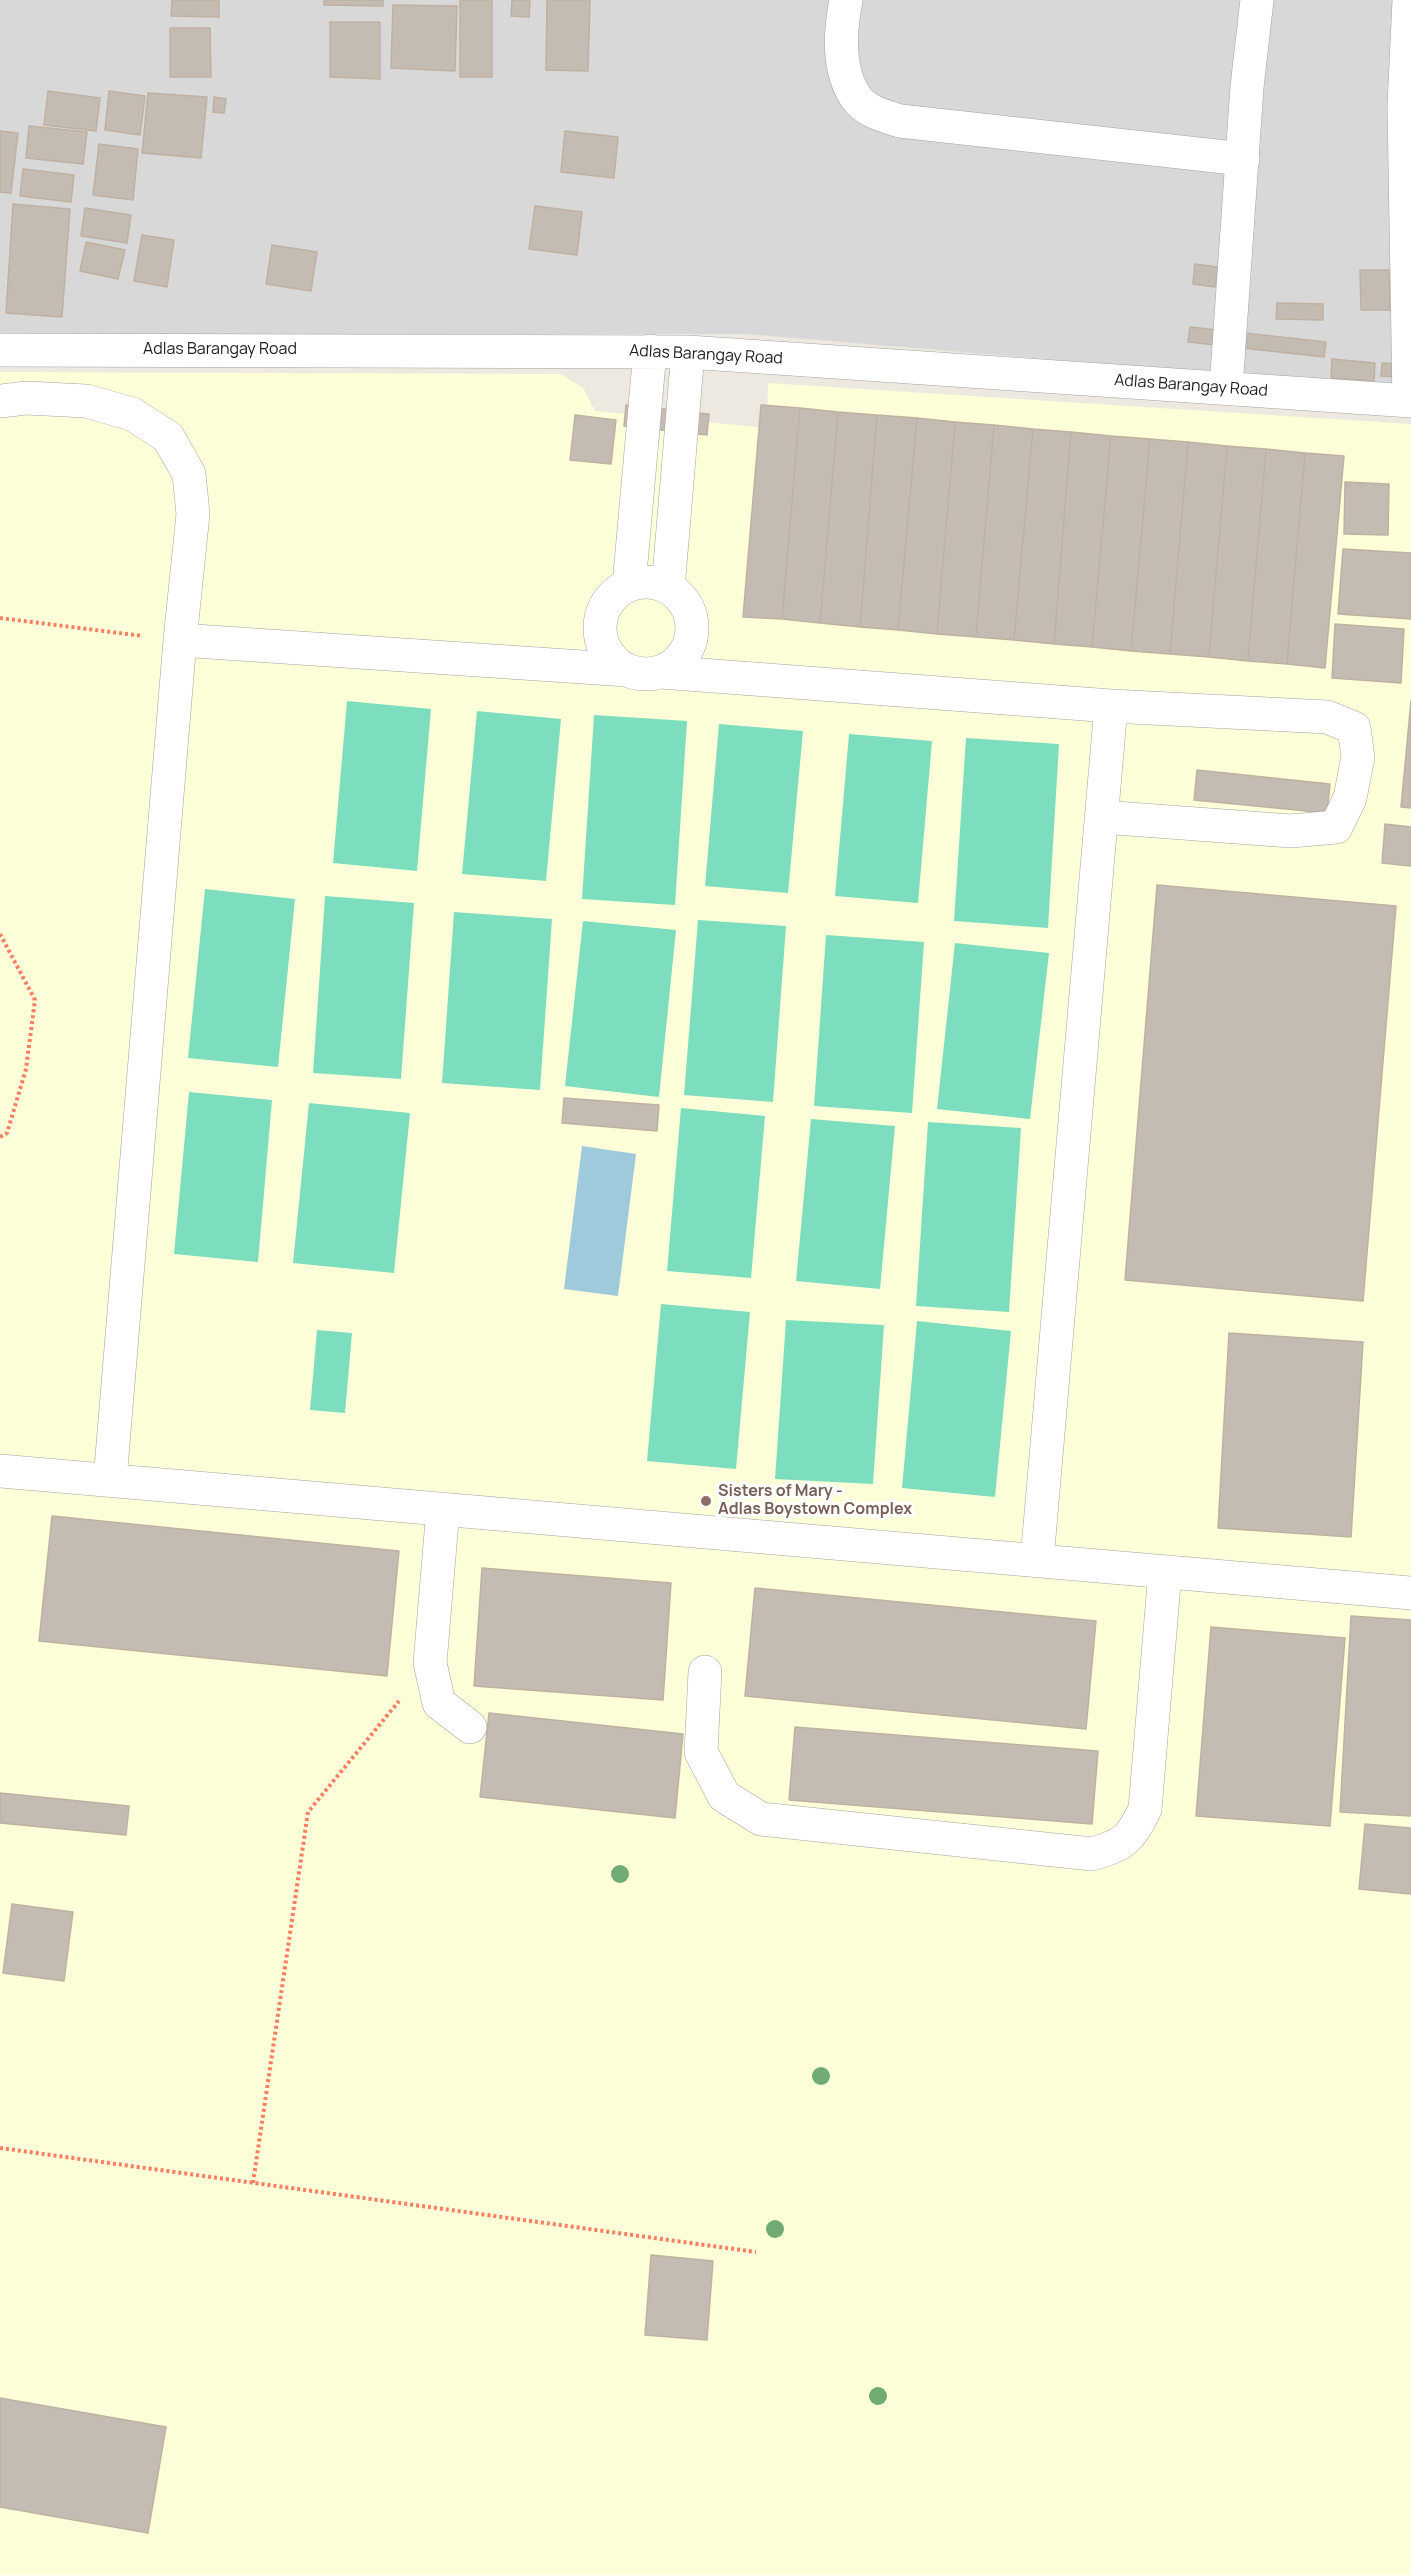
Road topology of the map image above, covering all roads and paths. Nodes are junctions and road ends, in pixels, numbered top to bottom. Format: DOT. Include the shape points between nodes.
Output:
graph roads {
  1 [pos="846,0"];
  2 [pos="1257,0"];
  3 [pos="1409,0"];
  4 [pos="1243,159"];
  5 [pos="0,350"];
  6 [pos="650,351"];
  7 [pos="688,352"];
  8 [pos="1226,388"];
  9 [pos="0,401"];
  10 [pos="1410,401"];
  11 [pos="629,585"];
  12 [pos="668,588"];
  13 [pos="0,618"];
  14 [pos="180,640"];
  15 [pos="603,644"];
  16 [pos="688,649"];
  17 [pos="545,664"];
  18 [pos="627,670"];
  19 [pos="661,672"];
  20 [pos="747,678"];
  21 [pos="1111,706"];
  22 [pos="1102,817"];
  23 [pos="0,934"];
  24 [pos="0,1137"];
  25 [pos="0,1471"];
  26 [pos="110,1480"];
  27 [pos="443,1509"];
  28 [pos="1037,1560"];
  29 [pos="1165,1572"];
  30 [pos="1411,1593"];
  31 [pos="430,1663"];
  32 [pos="705,1671"];
  33 [pos="470,1727"];
  34 [pos="0,2148"];
  35 [pos="253,2183"];
  36 [pos="756,2252"];
  1 -- 4 [label="street" via="841,27 843,64 855,97 883,116"];
  2 -- 4 [label="street"];
  3 -- 10 [label="street" via="1404,106"];
  4 -- 8 [label="street"];
  5 -- 6 [label="street, Adlas Barangay Road"];
  6 -- 7 [label="street, Adlas Barangay Road"];
  6 -- 11 [label="street"];
  7 -- 8 [label="street, Adlas Barangay Road"];
  7 -- 12 [label="street"];
  8 -- 10 [label="street, Adlas Barangay Road"];
  9 -- 14 [label="street" via="86,401 132,414 168,437 189,474 193,514"];
  11 -- 12 [label="street" via="649,582"];
  11 -- 15 [label="street" via="608,603 602,616"];
  12 -- 16 [label="street" via="688,608 692,621"];
  13 -- 14 [label="path"];
  14 -- 17 [label="street"];
  14 -- 26 [label="street"];
  15 -- 17 [label="street"];
  15 -- 18 [label="street" via="608,654"];
  16 -- 19 [label="street" via="681,659"];
  16 -- 20 [label="street"];
  17 -- 18 [label="street"];
  18 -- 19 [label="street"];
  19 -- 20 [label="street"];
  20 -- 21 [label="street"];
  21 -- 22 [label="street"];
  21 -- 22 [label="street" via="1328,717 1354,728 1358,757 1350,798 1336,827 1292,831"];
  22 -- 28 [label="street"];
  23 -- 24 [label="path" via="35,1000 27,1069 7,1133"];
  25 -- 26 [label="street"];
  26 -- 27 [label="street"];
  27 -- 28 [label="street"];
  27 -- 31 [label="street"];
  28 -- 29 [label="street"];
  29 -- 30 [label="street"];
  29 -- 32 [label="street" via="1145,1809 1134,1833 1118,1847 1092,1854 761,1819 724,1796 701,1752"];
  31 -- 33 [label="street" via="439,1704"];
  31 -- 35 [label="path" via="308,1812"];
  34 -- 35 [label="path"];
  35 -- 36 [label="path"];
}
